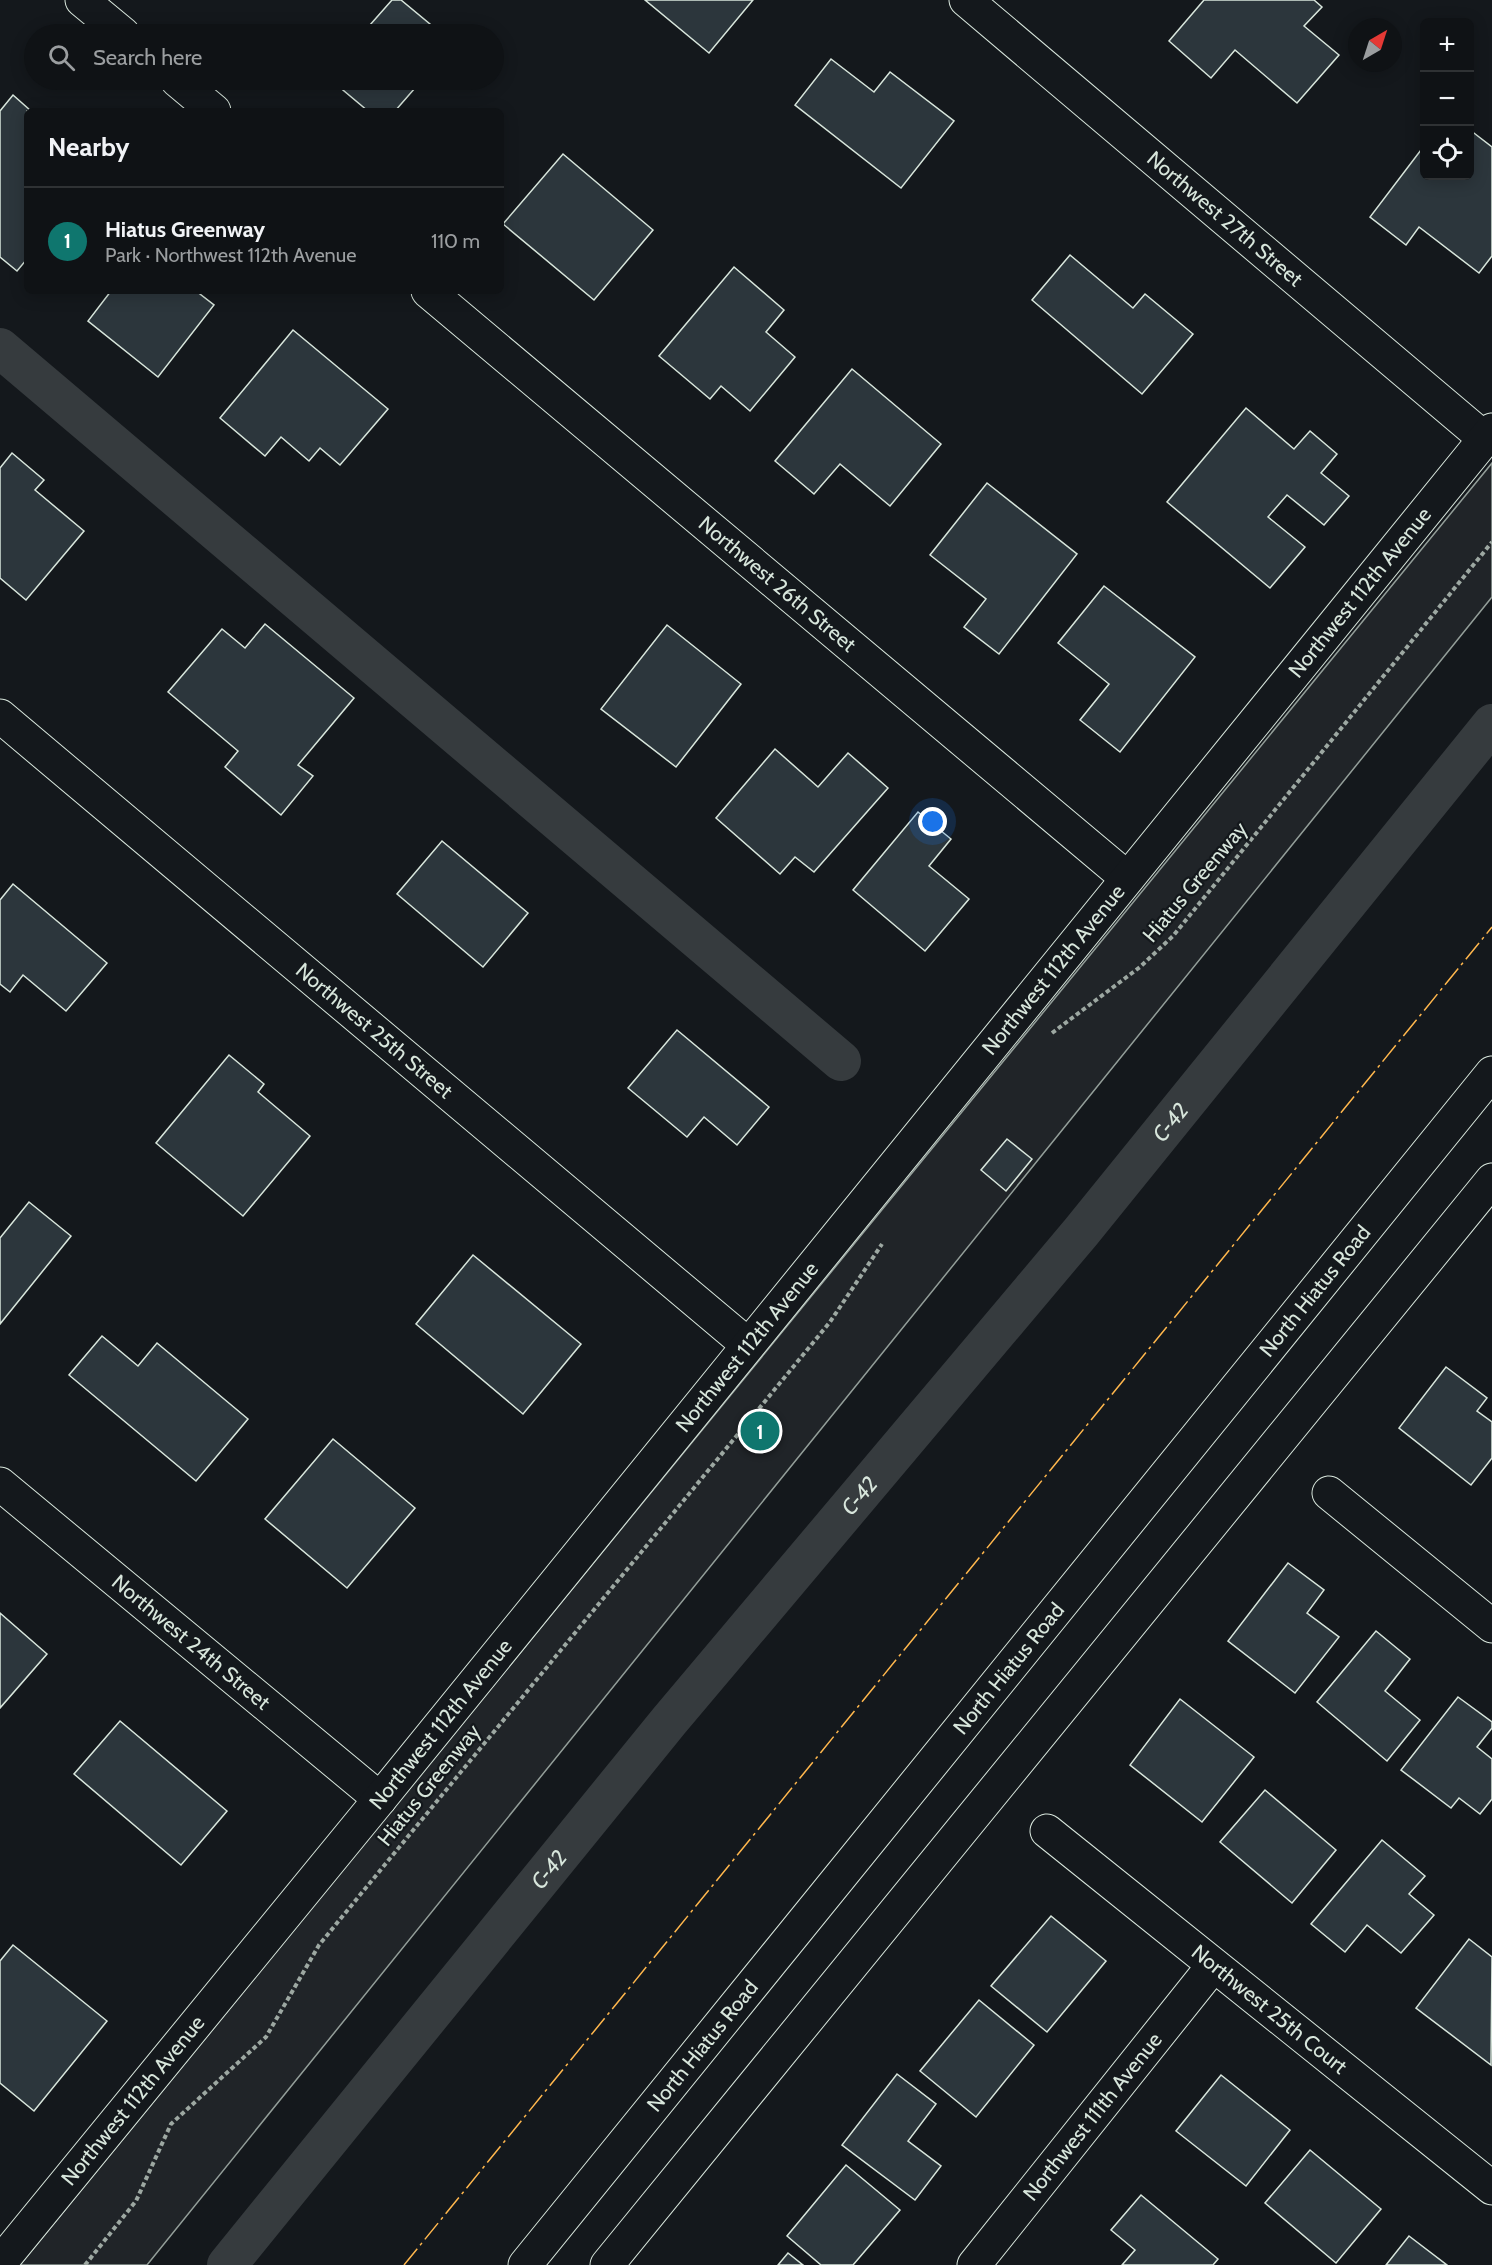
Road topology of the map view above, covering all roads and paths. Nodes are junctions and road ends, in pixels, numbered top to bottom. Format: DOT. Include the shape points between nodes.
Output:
graph roads {
  1 [pos="82,0"];
  2 [pos="966,0"];
  3 [pos="111,24"];
  4 [pos="189,90"];
  5 [pos="210,108"];
  6 [pos="432,294"];
  7 [pos="1488,434"];
  8 [pos="1492,542"];
  9 [pos="0,716"];
  10 [pos="1127,878"];
  11 [pos="1045,1042"];
  12 [pos="1492,1073"];
  13 [pos="1492,1180"];
  14 [pos="885,1238"];
  15 [pos="748,1345"];
  16 [pos="0,1484"];
  17 [pos="1329,1493"];
  18 [pos="1492,1626"];
  19 [pos="380,1799"];
  20 [pos="1047,1831"];
  21 [pos="1213,1966"];
  22 [pos="1492,2188"];
  23 [pos="3,2254"];
  24 [pos="85,2265"];
  25 [pos="525,2265"];
  26 [pos="607,2265"];
  27 [pos="974,2265"];
  1 -- 3 [label="street"];
  2 -- 7 [label="street, Northwest 27th Street"];
  4 -- 5 [label="street"];
  6 -- 10 [label="street, Northwest 26th Street"];
  7 -- 10 [label="street, Northwest 112th Avenue"];
  8 -- 11 [label="path, Hiatus Greenway" via="1173,936"];
  9 -- 15 [label="street, Northwest 25th Street"];
  10 -- 15 [label="street, Northwest 112th Avenue"];
  12 -- 25 [label="street, North Hiatus Road"];
  13 -- 26 [label="street"];
  14 -- 24 [label="path, Hiatus Greenway" via="830,1322 319,1944 266,2037 171,2124 136,2201"];
  15 -- 19 [label="street, Northwest 112th Avenue"];
  16 -- 19 [label="street, Northwest 24th Street"];
  17 -- 18 [label="street"];
  19 -- 23 [label="street, Northwest 112th Avenue"];
  20 -- 21 [label="street, Northwest 25th Court"];
  21 -- 22 [label="street, Northwest 25th Court"];
  21 -- 27 [label="street, Northwest 111th Avenue"];
}
